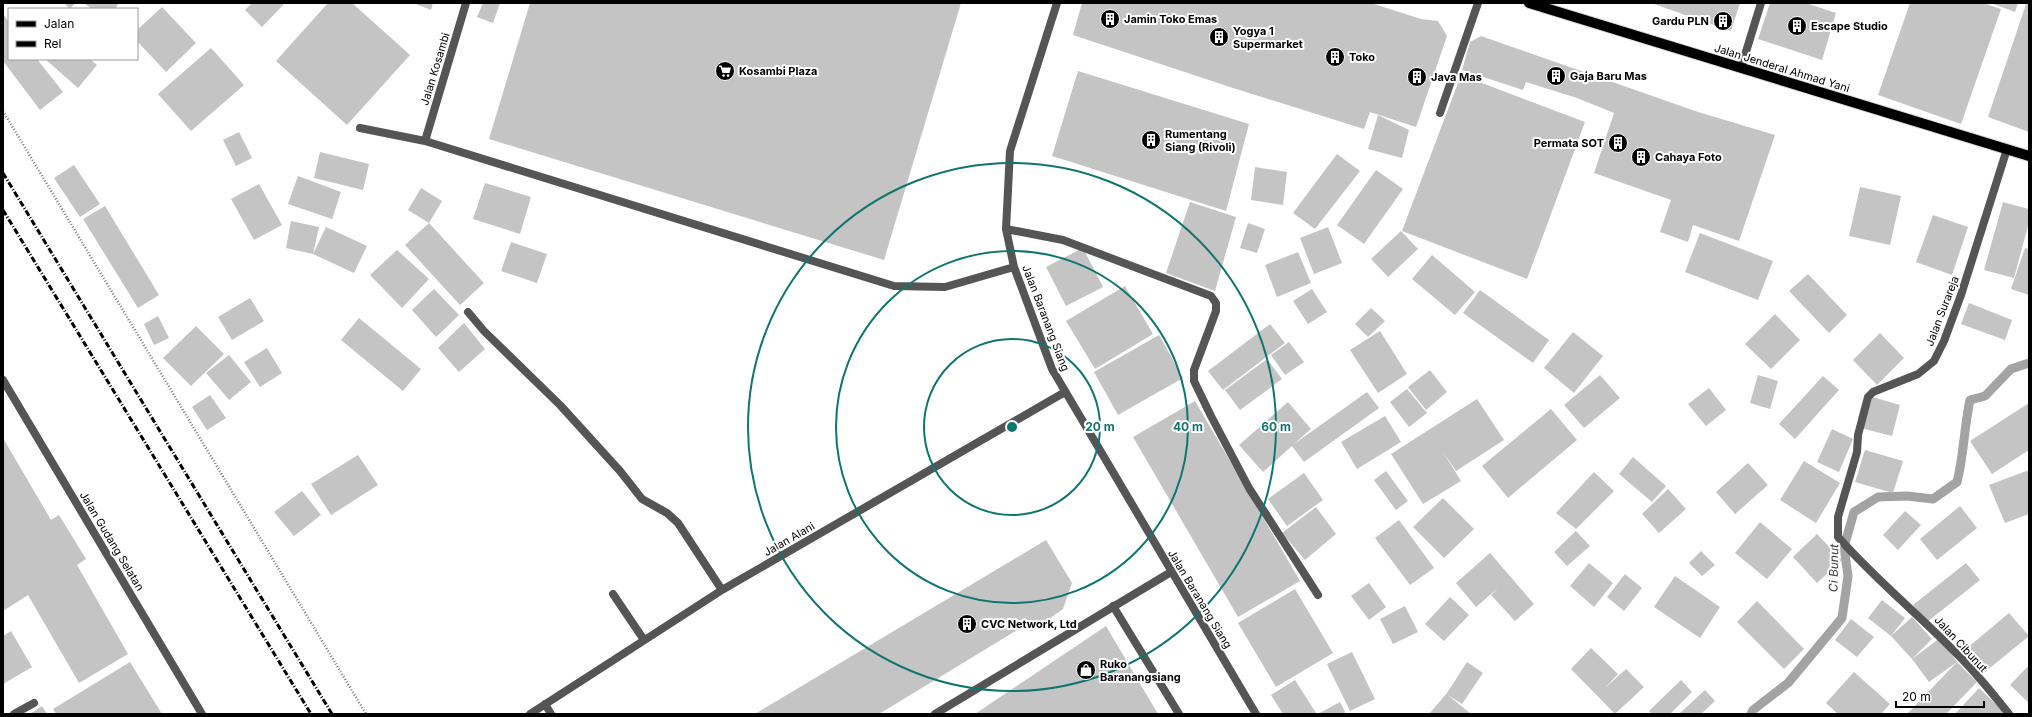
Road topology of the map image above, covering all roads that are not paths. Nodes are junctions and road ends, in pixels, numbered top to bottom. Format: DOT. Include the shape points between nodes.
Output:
graph roads {
  1 [pos="466,3"];
  2 [pos="1057,3"];
  3 [pos="1478,3"];
  4 [pos="1529,3"];
  5 [pos="1761,3"];
  6 [pos="1741,68"];
  7 [pos="1440,113"];
  8 [pos="360,128"];
  9 [pos="425,141"];
  10 [pos="2008,149"];
  11 [pos="2029,156"];
  12 [pos="1006,229"];
  13 [pos="1014,267"];
  14 [pos="468,312"];
  15 [pos="3,380"];
  16 [pos="1065,392"];
  17 [pos="1838,537"];
  18 [pos="1171,572"];
  19 [pos="722,590"];
  20 [pos="613,594"];
  21 [pos="1318,595"];
  22 [pos="1113,606"];
  23 [pos="644,640"];
  24 [pos="34,703"];
  25 [pos="545,704"];
  26 [pos="14,714"];
  27 [pos="202,714"];
  28 [pos="530,714"];
  29 [pos="551,714"];
  30 [pos="935,714"];
  31 [pos="1179,714"];
  32 [pos="1256,714"];
  33 [pos="2009,714"];
  1 -- 9 [label="street, Jalan Kosambi"];
  2 -- 12 [label="street, Jalan Baranang Siang" via="1010,151"];
  3 -- 7 [label="street"];
  4 -- 6 [label="main road, Jalan Jenderal Ahmad Yani"];
  5 -- 6 [label="street"];
  6 -- 10 [label="main road, Jalan Jenderal Ahmad Yani"];
  8 -- 9 [label="street"];
  9 -- 13 [label="street" via="894,286 944,287"];
  10 -- 11 [label="main road, Jalan Jenderal Ahmad Yani"];
  10 -- 17 [label="street, Jalan Surareja" via="1961,295 1934,361 1918,374 1873,392 1868,397 1858,435 1858,452 1838,517"];
  12 -- 13 [label="street, Jalan Baranang Siang"];
  12 -- 21 [label="street" via="1063,240 1211,296 1216,303 1216,311 1194,370 1194,381 1249,488"];
  13 -- 16 [label="street, Jalan Baranang Siang" via="1052,369"];
  14 -- 19 [label="street" via="560,405 642,499 667,513 678,523"];
  15 -- 27 [label="street, Jalan Gudang Selatan"];
  16 -- 18 [label="street, Jalan Baranang Siang"];
  16 -- 19 [label="street, Jalan Alani"];
  17 -- 33 [label="street, Jalan Cibunut" via="1863,565 1957,654"];
  18 -- 22 [label="street"];
  18 -- 32 [label="street, Jalan Baranang Siang"];
  19 -- 23 [label="street, Jalan Alani"];
  20 -- 23 [label="street"];
  22 -- 30 [label="street"];
  22 -- 31 [label="street"];
  23 -- 25 [label="street, Jalan Alani"];
  24 -- 26 [label="street"];
  25 -- 28 [label="street, Jalan Alani"];
  25 -- 29 [label="street"];
}
